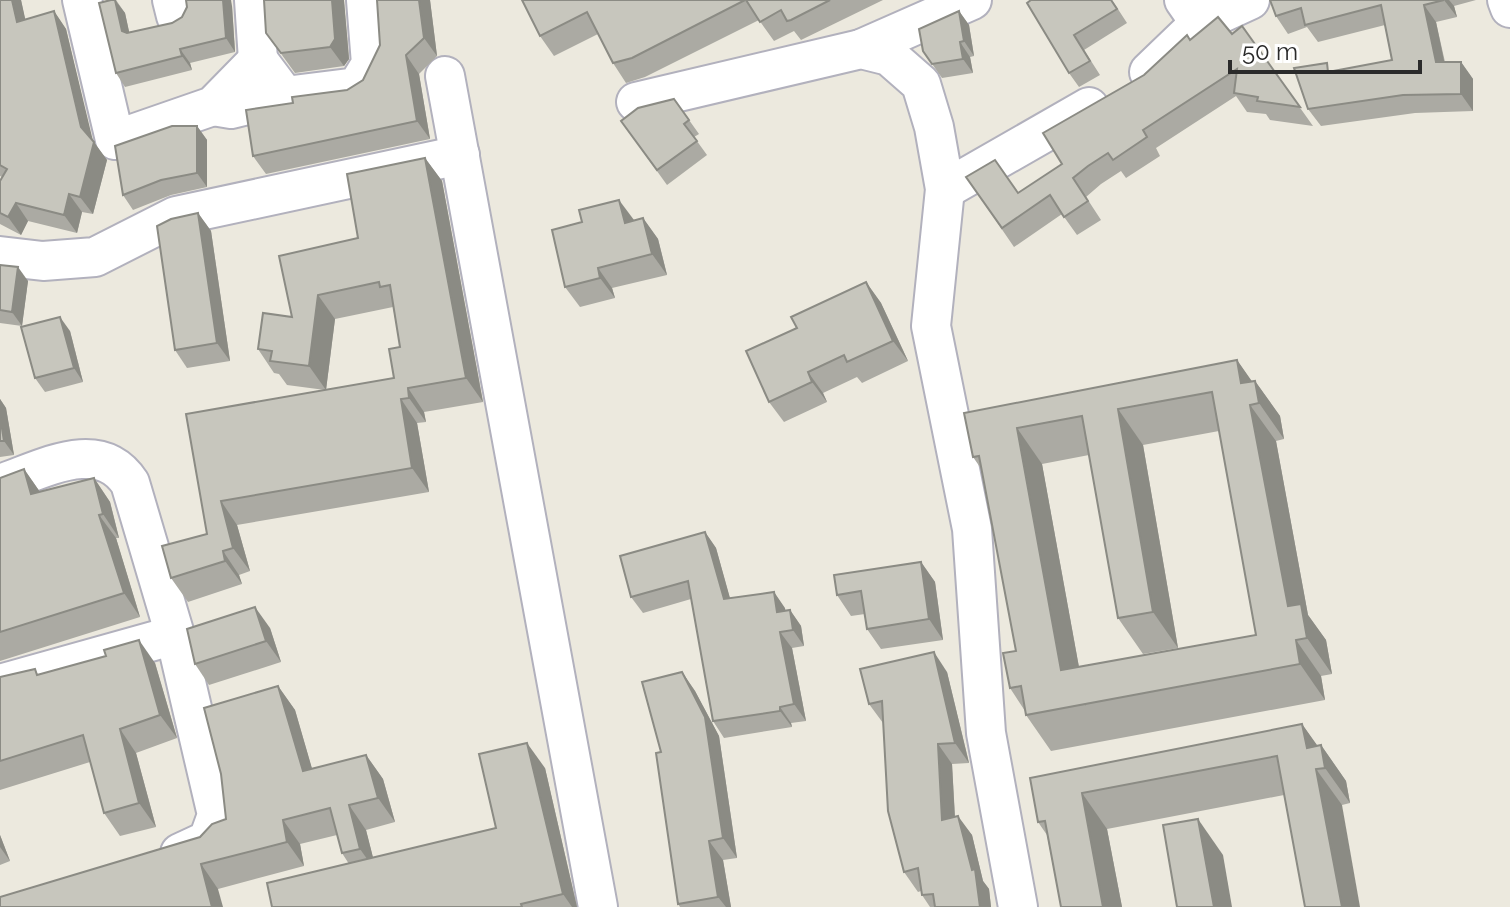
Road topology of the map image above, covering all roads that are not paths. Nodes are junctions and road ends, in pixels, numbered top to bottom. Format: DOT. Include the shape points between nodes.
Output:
graph roads {
  1 [pos="82,0"];
  2 [pos="254,0"];
  3 [pos="366,0"];
  4 [pos="972,0"];
  5 [pos="1250,0"];
  6 [pos="1507,0"];
  7 [pos="1510,8"];
  8 [pos="1192,11"];
  9 [pos="861,49"];
  10 [pos="258,60"];
  11 [pos="445,76"];
  12 [pos="285,96"];
  13 [pos="636,102"];
  14 [pos="213,106"];
  15 [pos="460,155"];
  16 [pos="945,189"];
  17 [pos="0,256"];
  18 [pos="0,484"];
  19 [pos="175,635"];
  20 [pos="0,684"];
  21 [pos="148,861"];
  22 [pos="598,907"];
  23 [pos="1018,907"];
  1 -- 14 [label="street" via="115,140"];
  2 -- 10 [label="street"];
  3 -- 12 [label="street" via="371,64 357,87"];
  4 -- 9 [label="street"];
  5 -- 8 [label="street"];
  6 -- 7 [label="street"];
  8 -- 16 [label="street" via="1146,74"];
  9 -- 13 [label="street"];
  9 -- 16 [label="street" via="889,56 921,84"];
  10 -- 12 [label="street"];
  10 -- 14 [label="street"];
  11 -- 15 [label="street"];
  12 -- 14 [label="street" via="231,109"];
  15 -- 17 [label="street" via="176,216 95,257 43,261"];
  15 -- 22 [label="street"];
  16 -- 23 [label="street" via="931,326 972,529 986,733"];
  18 -- 19 [label="street" via="88,457 113,463 130,483"];
  19 -- 20 [label="street"];
  19 -- 21 [label="street" via="216,824 201,846"];
}
